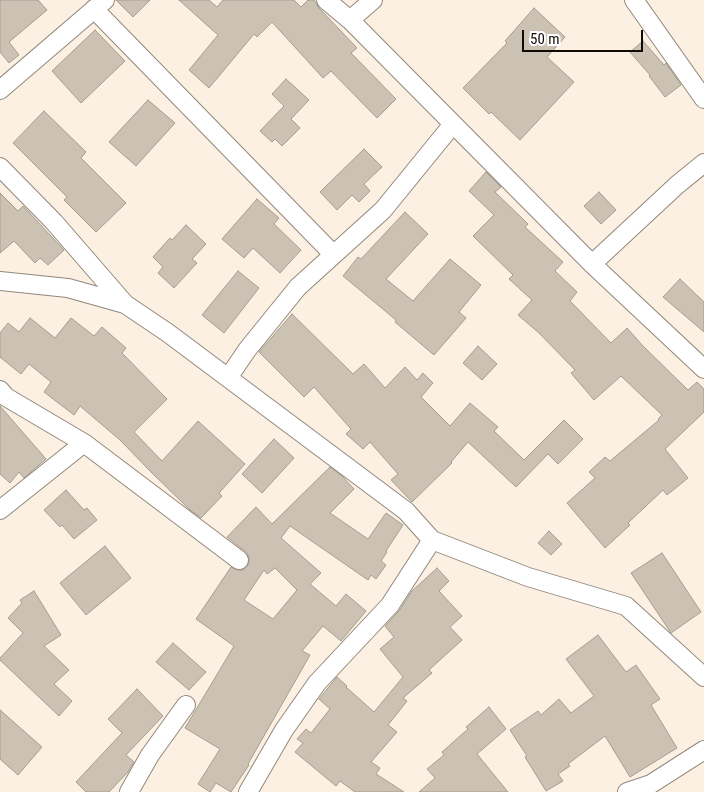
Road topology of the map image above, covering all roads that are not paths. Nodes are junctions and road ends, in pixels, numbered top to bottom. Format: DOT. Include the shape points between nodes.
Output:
graph roads {
  1 [pos="326,0"];
  2 [pos="372,0"];
  3 [pos="634,0"];
  4 [pos="99,4"];
  5 [pos="350,20"];
  6 [pos="0,90"];
  7 [pos="704,99"];
  8 [pos="453,124"];
  9 [pos="704,163"];
  10 [pos="0,167"];
  11 [pos="333,254"];
  12 [pos="592,264"];
  13 [pos="0,281"];
  14 [pos="125,304"];
  15 [pos="704,369"];
  16 [pos="228,378"];
  17 [pos="0,390"];
  18 [pos="84,443"];
  19 [pos="0,510"];
  20 [pos="432,540"];
  21 [pos="239,560"];
  22 [pos="704,677"];
  23 [pos="186,705"];
  24 [pos="704,750"];
  25 [pos="634,791"];
  26 [pos="129,792"];
  27 [pos="248,792"];
  1 -- 5 [label="street"];
  2 -- 5 [label="street"];
  3 -- 7 [label="street"];
  4 -- 6 [label="street"];
  4 -- 11 [label="street"];
  5 -- 8 [label="street"];
  8 -- 11 [label="street" via="382,210"];
  8 -- 12 [label="street"];
  9 -- 12 [label="street"];
  10 -- 14 [label="street" via="54,222"];
  11 -- 16 [label="street" via="298,287"];
  12 -- 15 [label="street"];
  13 -- 14 [label="street" via="68,288"];
  14 -- 16 [label="street"];
  16 -- 20 [label="street" via="406,511"];
  17 -- 18 [label="street" via="6,397"];
  18 -- 19 [label="street"];
  18 -- 21 [label="street"];
  20 -- 22 [label="street" via="528,577 626,606"];
  20 -- 27 [label="street" via="390,605 317,683 284,730"];
  23 -- 26 [label="street" via="150,755"];
  24 -- 25 [label="street" via="651,784"];
}
